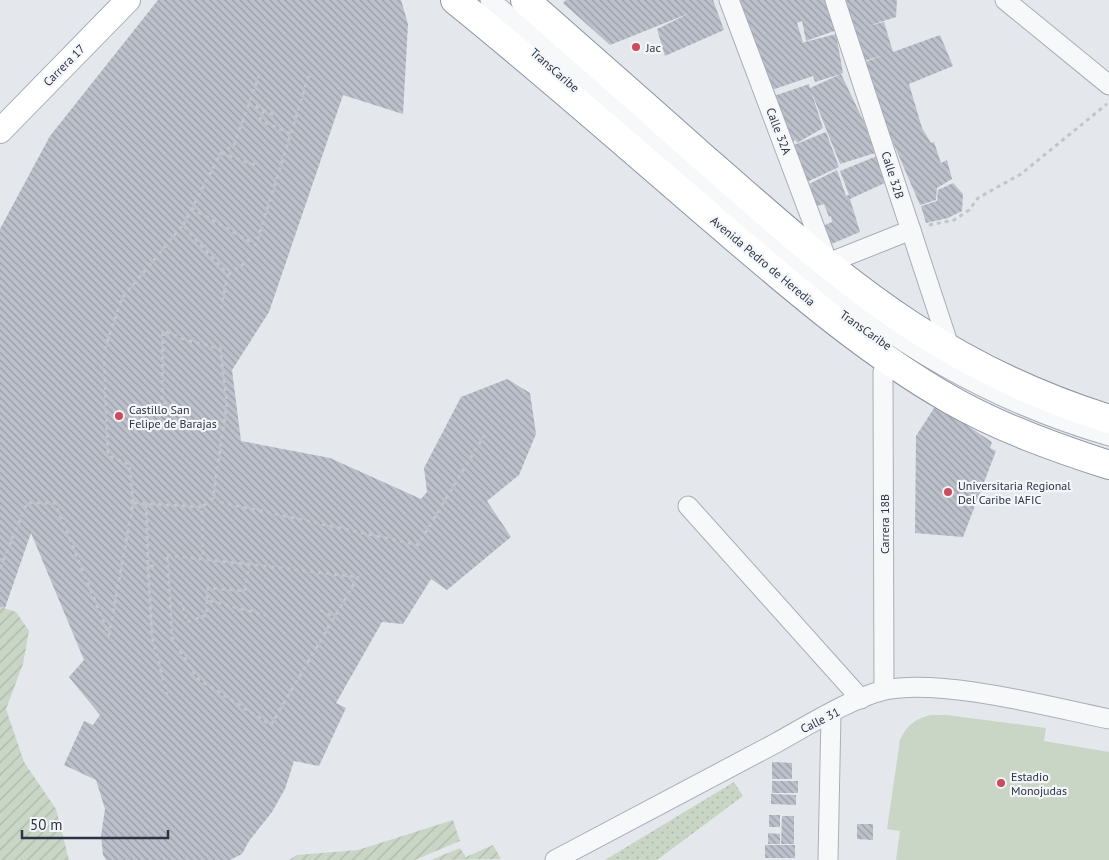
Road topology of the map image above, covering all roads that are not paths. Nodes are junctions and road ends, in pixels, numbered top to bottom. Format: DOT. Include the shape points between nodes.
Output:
graph roads {
  1 [pos="128,0"];
  2 [pos="455,0"];
  3 [pos="473,0"];
  4 [pos="490,0"];
  5 [pos="729,0"];
  6 [pos="835,0"];
  7 [pos="1006,0"];
  8 [pos="536,4"];
  9 [pos="1109,86"];
  10 [pos="0,130"];
  11 [pos="911,230"];
  12 [pos="828,263"];
  13 [pos="950,349"];
  14 [pos="888,359"];
  15 [pos="1109,420"];
  16 [pos="1109,436"];
  17 [pos="1109,452"];
  18 [pos="1109,465"];
  19 [pos="688,506"];
  20 [pos="884,690"];
  21 [pos="861,699"];
  22 [pos="831,714"];
  23 [pos="1109,719"];
  24 [pos="555,860"];
  25 [pos="828,860"];
  1 -- 10 [label="main road, Carrera 17"];
  2 -- 14 [label="highway, Avenida Pedro de Heredia" via="793,288"];
  3 -- 17 [label="street, TransCaribe" via="779,264 845,316 914,363 980,401"];
  4 -- 16 [label="street, TransCaribe" via="873,321 995,394"];
  5 -- 12 [label="street, Calle 32A"];
  6 -- 11 [label="street, Calle 32B"];
  7 -- 9 [label="street"];
  8 -- 12 [label="highway" via="756,203"];
  11 -- 12 [label="street"];
  11 -- 13 [label="street, Calle 32B"];
  12 -- 13 [label="highway" via="911,325"];
  13 -- 15 [label="highway" via="1026,388"];
  14 -- 18 [label="highway, Avenida Pedro de Heredia" via="980,414"];
  14 -- 20 [label="street, Carrera 18B" via="883,372"];
  19 -- 21 [label="street"];
  20 -- 21 [label="street, Calle 31"];
  20 -- 23 [label="street, Calle 31" via="916,688 984,694"];
  21 -- 22 [label="street, Calle 31"];
  22 -- 24 [label="street, Calle 31"];
  22 -- 25 [label="street"];
}
